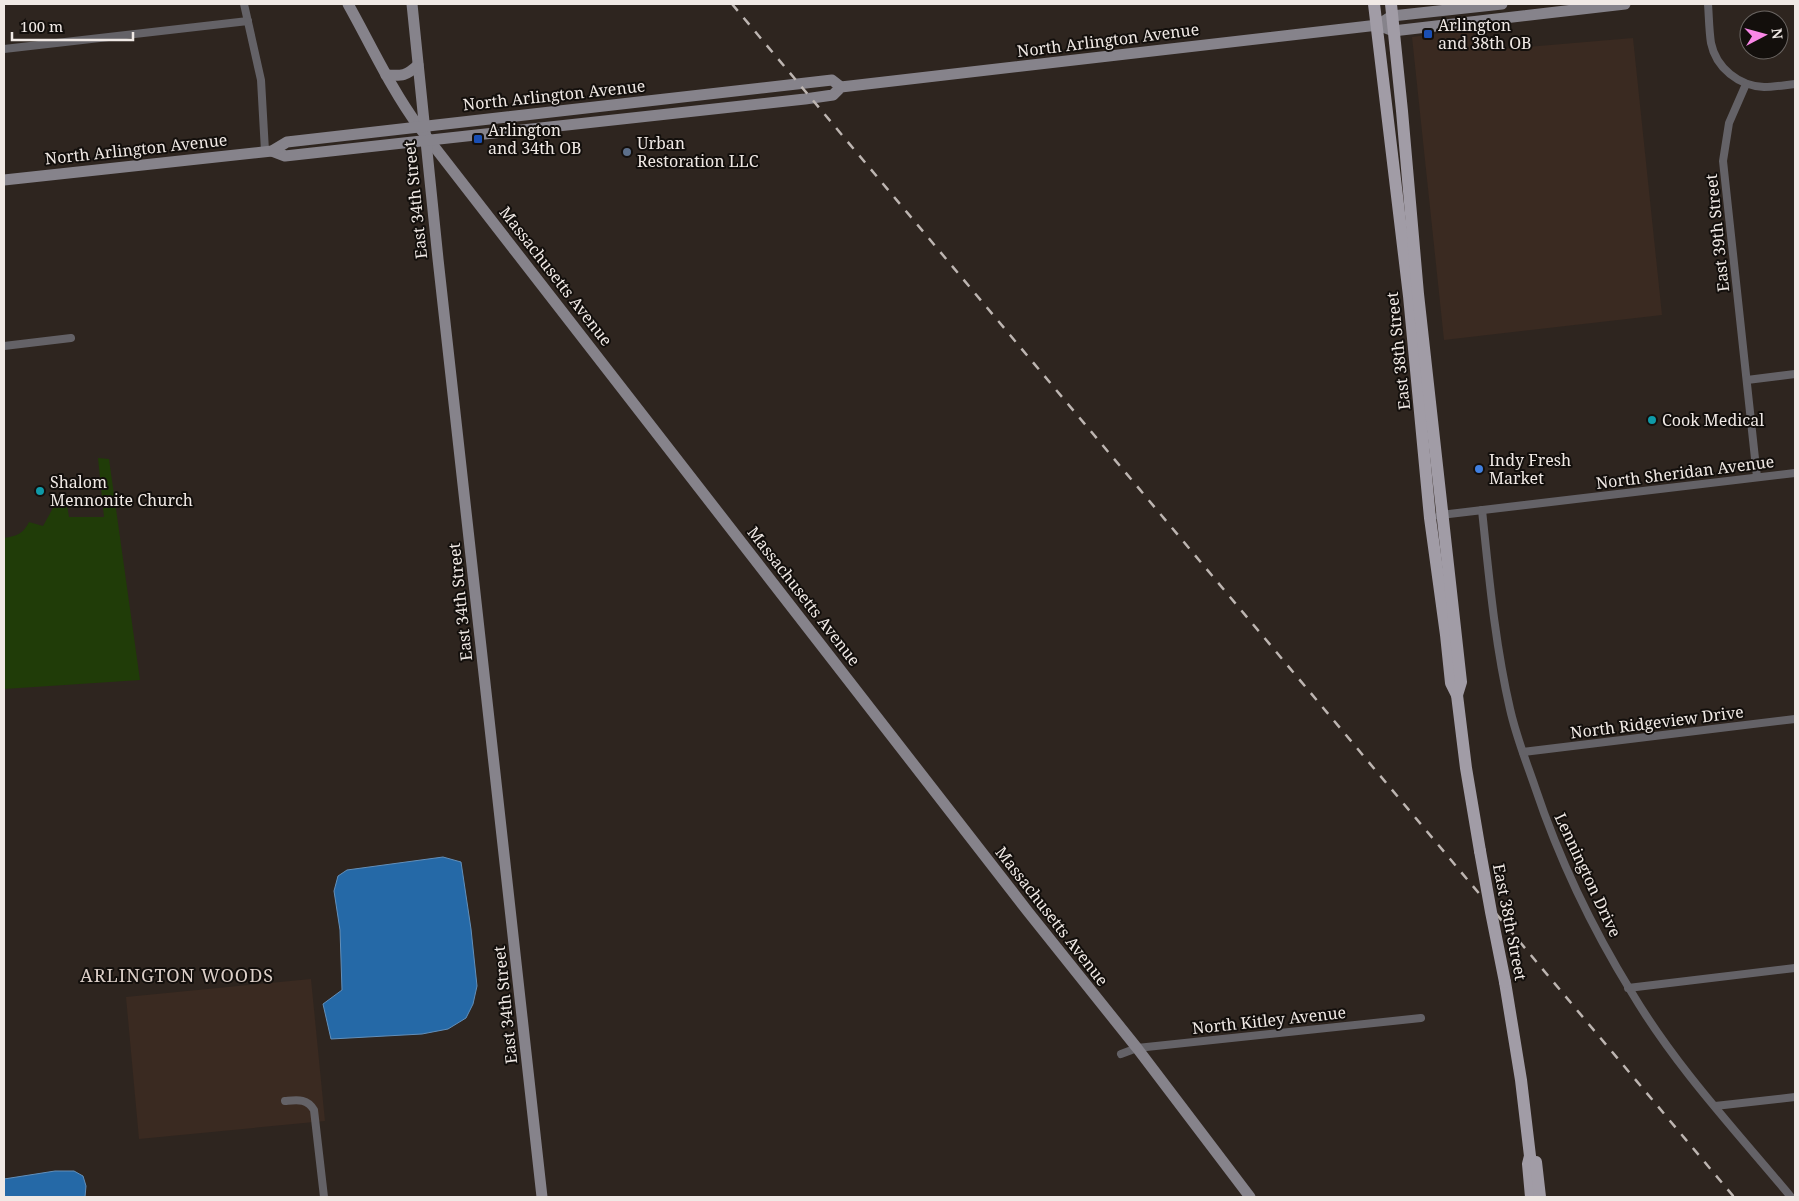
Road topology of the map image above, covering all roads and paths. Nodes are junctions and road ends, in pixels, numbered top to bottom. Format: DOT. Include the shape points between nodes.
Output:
graph roads {
  1 [pos="244,4"];
  2 [pos="348,4"];
  3 [pos="412,4"];
  4 [pos="1374,4"];
  5 [pos="1502,4"];
  6 [pos="1625,4"];
  7 [pos="1708,4"];
  8 [pos="1391,10"];
  9 [pos="248,21"];
  10 [pos="1378,25"];
  11 [pos="1393,31"];
  12 [pos="4,49"];
  13 [pos="418,65"];
  14 [pos="386,75"];
  15 [pos="1746,84"];
  16 [pos="1795,84"];
  17 [pos="425,134"];
  18 [pos="268,151"];
  19 [pos="4,180"];
  20 [pos="70,338"];
  21 [pos="4,346"];
  22 [pos="1795,374"];
  23 [pos="1747,380"];
  24 [pos="1795,473"];
  25 [pos="1757,477"];
  26 [pos="1482,510"];
  27 [pos="1436,517"];
  28 [pos="1795,719"];
  29 [pos="1523,752"];
  30 [pos="1795,968"];
  31 [pos="1628,988"];
  32 [pos="1421,1018"];
  33 [pos="1137,1048"];
  34 [pos="1122,1054"];
  35 [pos="1795,1097"];
  36 [pos="285,1101"];
  37 [pos="1715,1106"];
  38 [pos="1530,1156"];
  39 [pos="324,1197"];
  40 [pos="542,1197"];
  41 [pos="1250,1197"];
  42 [pos="1531,1197"];
  43 [pos="1540,1197"];
  44 [pos="1791,1197"];
  1 -- 9 [label="street"];
  2 -- 14 [label="main road, Massachusetts Avenue"];
  3 -- 13 [label="main road, East 34th Street"];
  4 -- 10 [label="main road, East 38th Street"];
  5 -- 8 [label="main road, North Arlington Avenue"];
  6 -- 11 [label="main road, North Arlington Avenue"];
  7 -- 15 [label="street" via="1711,41 1717,59 1730,74"];
  8 -- 10 [label="main road, North Arlington Avenue"];
  8 -- 11 [label="main road, East 38th Street"];
  9 -- 12 [label="street"];
  9 -- 18 [label="street" via="262,80"];
  10 -- 11 [label="main road, North Arlington Avenue"];
  10 -- 17 [label="main road, North Arlington Avenue" via="841,87 832,80"];
  10 -- 27 [label="main road, East 38th Street"];
  11 -- 27 [label="main road, East 38th Street"];
  13 -- 14 [label="main road" via="404,75"];
  13 -- 17 [label="main road, East 34th Street"];
  14 -- 17 [label="main road, Massachusetts Avenue"];
  15 -- 16 [label="street" via="1764,87"];
  15 -- 23 [label="street, East 39th Street" via="1729,123 1723,161"];
  17 -- 18 [label="main road, North Arlington Avenue" via="284,156"];
  17 -- 33 [label="main road, Massachusetts Avenue"];
  17 -- 40 [label="main road, East 34th Street"];
  18 -- 19 [label="main road, North Arlington Avenue"];
  20 -- 21 [label="street"];
  22 -- 23 [label="street"];
  23 -- 25 [label="street, East 39th Street"];
  24 -- 25 [label="street, North Sheridan Avenue"];
  25 -- 26 [label="street, North Sheridan Avenue"];
  26 -- 27 [label="street, North Sheridan Avenue"];
  26 -- 29 [label="street, Lennington Drive" via="1501,660"];
  27 -- 38 [label="main road, East 38th Street, bridge" via="1451,683 1457,695 1466,768 1520,1071"];
  28 -- 29 [label="street, North Ridgeview Drive"];
  29 -- 31 [label="street, Lennington Drive" via="1568,872"];
  30 -- 31 [label="street"];
  31 -- 37 [label="street, Lennington Drive" via="1670,1050"];
  32 -- 33 [label="street, North Kitley Avenue"];
  33 -- 34 [label="street, North Kitley Avenue"];
  33 -- 41 [label="main road, Massachusetts Avenue"];
  35 -- 37 [label="street"];
  36 -- 39 [label="street" via="303,1100 314,1110"];
  37 -- 44 [label="street, Lennington Drive"];
  38 -- 42 [label="main road, East 38th Street"];
  38 -- 43 [label="main road, East 38th Street" via="1536,1162"];
}
